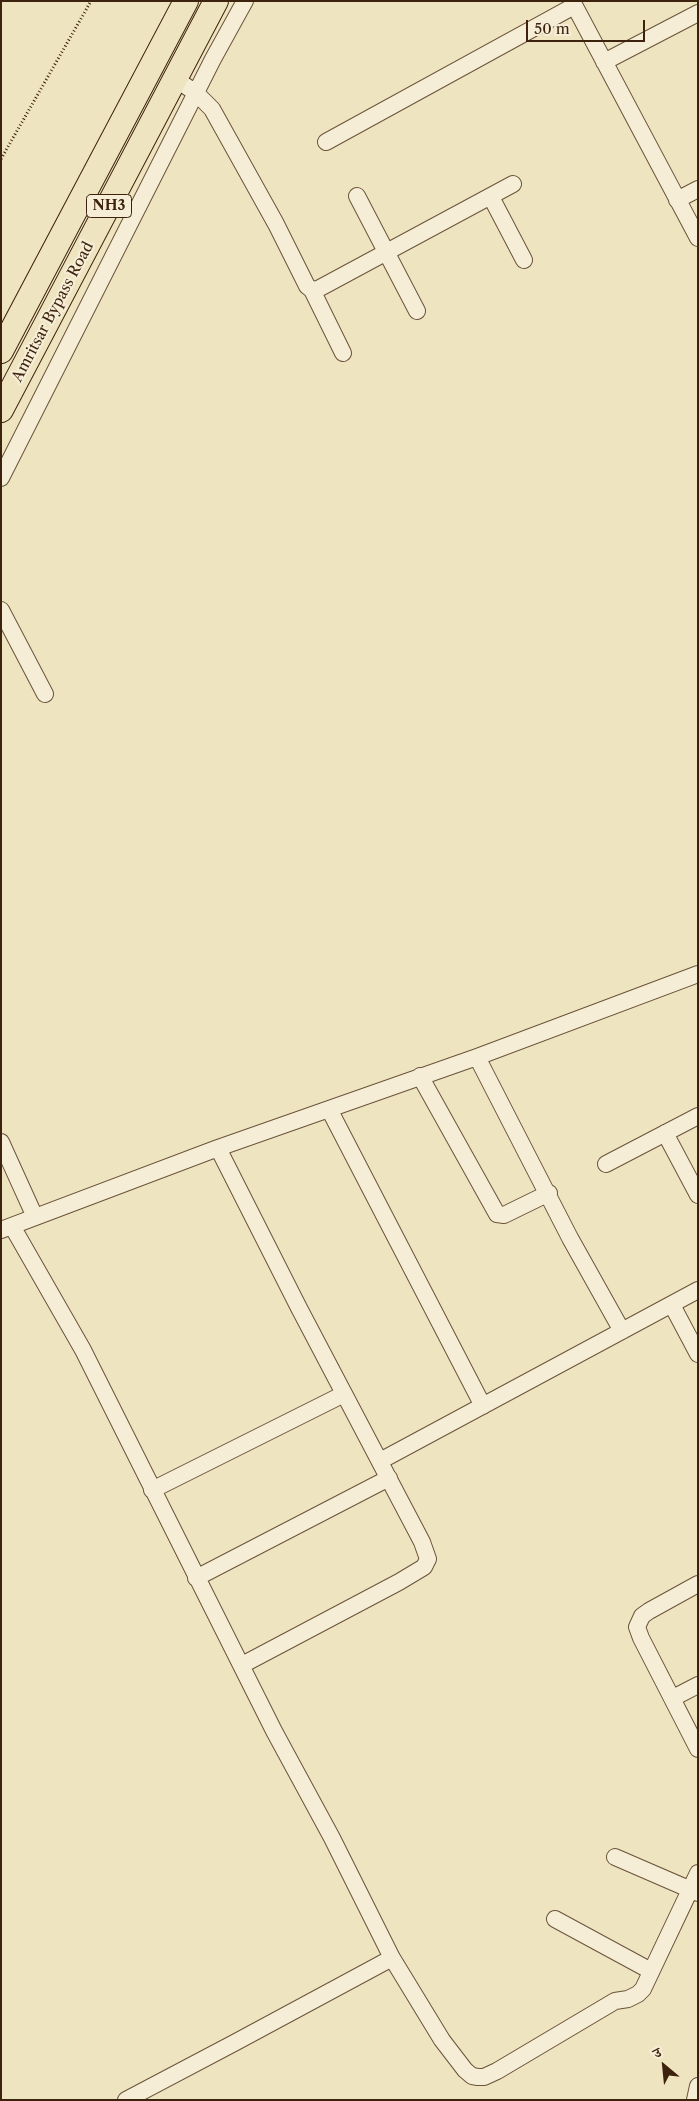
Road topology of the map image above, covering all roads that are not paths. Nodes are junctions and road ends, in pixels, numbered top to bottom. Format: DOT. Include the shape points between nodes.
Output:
graph roads {
  1 [pos="186,1"];
  2 [pos="216,1"];
  3 [pos="245,1"];
  4 [pos="573,4"];
  5 [pos="698,13"];
  6 [pos="604,62"];
  7 [pos="174,78"];
  8 [pos="196,94"];
  9 [pos="326,142"];
  10 [pos="513,184"];
  11 [pos="698,189"];
  12 [pos="357,196"];
  13 [pos="491,196"];
  14 [pos="677,200"];
  15 [pos="698,238"];
  16 [pos="387,253"];
  17 [pos="524,260"];
  18 [pos="312,290"];
  19 [pos="417,312"];
  20 [pos="1,351"];
  21 [pos="343,352"];
  22 [pos="1,410"];
  23 [pos="1,478"];
  24 [pos="1,610"];
  25 [pos="45,694"];
  26 [pos="698,974"];
  27 [pos="477,1057"];
  28 [pos="420,1076"];
  29 [pos="329,1109"];
  30 [pos="698,1116"];
  31 [pos="665,1133"];
  32 [pos="1,1142"];
  33 [pos="218,1148"];
  34 [pos="606,1164"];
  35 [pos="549,1193"];
  36 [pos="698,1195"];
  37 [pos="35,1218"];
  38 [pos="7,1228"];
  39 [pos="698,1290"];
  40 [pos="672,1305"];
  41 [pos="622,1331"];
  42 [pos="698,1354"];
  43 [pos="344,1394"];
  44 [pos="483,1406"];
  45 [pos="380,1461"];
  46 [pos="389,1478"];
  47 [pos="152,1490"];
  48 [pos="196,1578"];
  49 [pos="698,1584"];
  50 [pos="242,1665"];
  51 [pos="698,1685"];
  52 [pos="673,1698"];
  53 [pos="698,1749"];
  54 [pos="615,1857"];
  55 [pos="698,1873"];
  56 [pos="694,1891"];
  57 [pos="555,1919"];
  58 [pos="392,1958"];
  59 [pos="651,1971"];
  60 [pos="698,2086"];
  61 [pos="126,2100"];
  62 [pos="695,2100"];
  1 -- 20 [label="highway, Amritsar Bypass Road / NH3"];
  2 -- 7 [label="highway, Amritsar Bypass Road / NH3"];
  3 -- 8 [label="street"];
  4 -- 6 [label="street"];
  4 -- 9 [label="street"];
  5 -- 6 [label="street"];
  6 -- 14 [label="street"];
  7 -- 8 [label="street"];
  7 -- 22 [label="highway, Amritsar Bypass Road / NH3"];
  8 -- 18 [label="street" via="212,109 221,124"];
  8 -- 23 [label="street"];
  10 -- 13 [label="street"];
  11 -- 14 [label="street"];
  12 -- 16 [label="street"];
  13 -- 16 [label="street"];
  13 -- 17 [label="street"];
  14 -- 15 [label="street"];
  16 -- 18 [label="street"];
  16 -- 19 [label="street"];
  18 -- 21 [label="street"];
  24 -- 25 [label="street"];
  26 -- 27 [label="street"];
  27 -- 28 [label="street"];
  27 -- 35 [label="street"];
  28 -- 29 [label="street"];
  28 -- 35 [label="street" via="497,1214 504,1215"];
  29 -- 33 [label="street"];
  29 -- 44 [label="street"];
  30 -- 31 [label="street"];
  31 -- 34 [label="street"];
  31 -- 36 [label="street"];
  32 -- 37 [label="street"];
  33 -- 37 [label="street"];
  33 -- 43 [label="street"];
  35 -- 41 [label="street"];
  37 -- 38 [label="street"];
  38 -- 47 [label="street" via="87,1358"];
  39 -- 40 [label="street"];
  40 -- 41 [label="street"];
  40 -- 42 [label="street"];
  41 -- 44 [label="street"];
  43 -- 45 [label="street"];
  43 -- 47 [label="street"];
  44 -- 45 [label="street"];
  45 -- 46 [label="street"];
  46 -- 48 [label="street"];
  46 -- 50 [label="street" via="427,1553 427,1563 398,1582"];
  47 -- 48 [label="street"];
  48 -- 50 [label="street"];
  49 -- 52 [label="street" via="649,1611 637,1626"];
  50 -- 58 [label="street"];
  51 -- 52 [label="street"];
  52 -- 53 [label="street"];
  54 -- 56 [label="street"];
  55 -- 56 [label="street"];
  56 -- 59 [label="street"];
  57 -- 59 [label="street"];
  58 -- 59 [label="street" via="442,2040 465,2070 478,2077 497,2071 615,2001 638,1994"];
  58 -- 61 [label="street"];
  60 -- 62 [label="street"];
}
